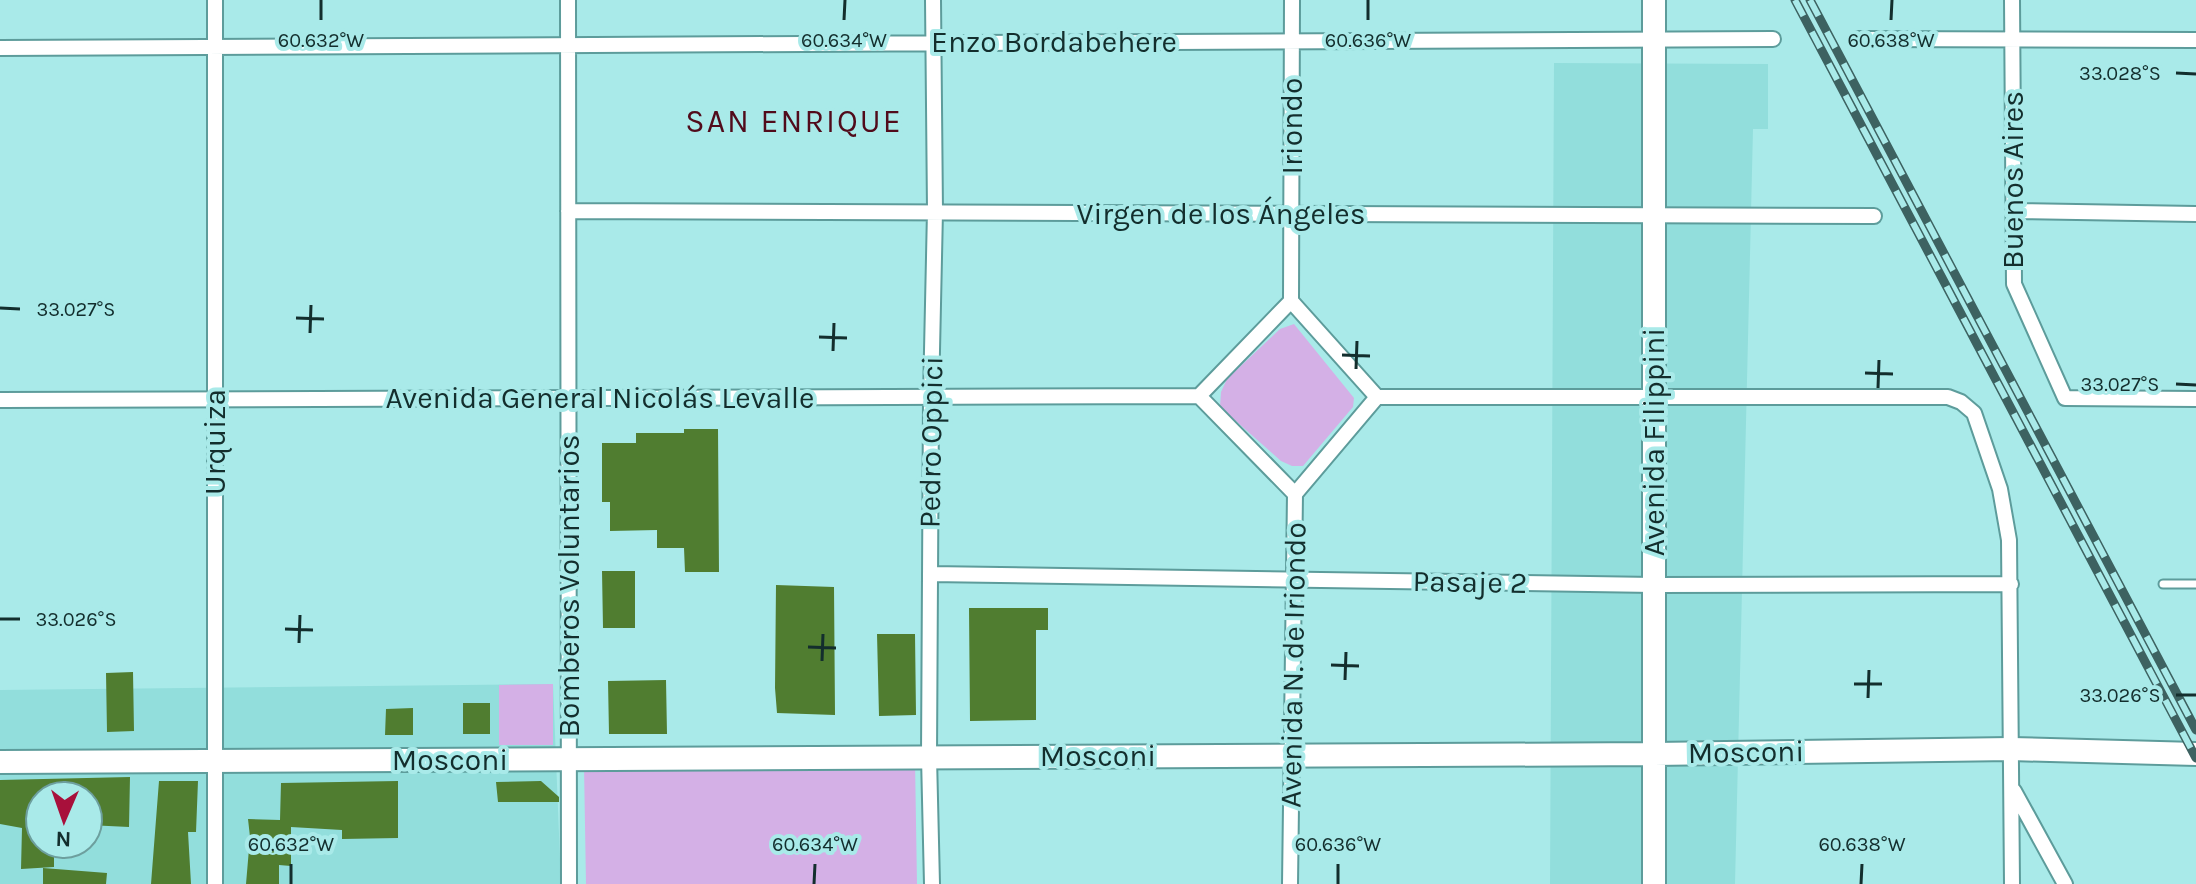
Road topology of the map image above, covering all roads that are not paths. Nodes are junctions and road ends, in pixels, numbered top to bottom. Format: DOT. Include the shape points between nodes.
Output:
graph roads {
  1 [pos="215,0"];
  2 [pos="568,0"];
  3 [pos="933,0"];
  4 [pos="1292,0"];
  5 [pos="1654,0"];
  6 [pos="2012,0"];
  7 [pos="1773,39"];
  8 [pos="1858,39"];
  9 [pos="2012,39"];
  10 [pos="1654,40"];
  11 [pos="2196,40"];
  12 [pos="1292,41"];
  13 [pos="932,43"];
  14 [pos="568,44"];
  15 [pos="215,46"];
  16 [pos="0,48"];
  17 [pos="568,211"];
  18 [pos="935,211"];
  19 [pos="2013,211"];
  20 [pos="2196,214"];
  21 [pos="1292,215"];
  22 [pos="1654,216"];
  23 [pos="1874,216"];
  24 [pos="1291,301"];
  25 [pos="1199,396"];
  26 [pos="931,397"];
  27 [pos="1377,397"];
  28 [pos="568,398"];
  29 [pos="1654,398"];
  30 [pos="215,399"];
  31 [pos="2196,399"];
  32 [pos="0,400"];
  33 [pos="1295,494"];
  34 [pos="930,574"];
  35 [pos="1294,579"];
  36 [pos="2011,584"];
  37 [pos="2163,584"];
  38 [pos="2196,584"];
  39 [pos="1654,585"];
  40 [pos="2011,749"];
  41 [pos="1654,754"];
  42 [pos="2196,754"];
  43 [pos="1290,755"];
  44 [pos="929,757"];
  45 [pos="569,759"];
  46 [pos="215,761"];
  47 [pos="0,762"];
  48 [pos="2012,787"];
  49 [pos="215,884"];
  50 [pos="569,884"];
  51 [pos="932,884"];
  52 [pos="1290,884"];
  53 [pos="1654,884"];
  54 [pos="2012,884"];
  55 [pos="2065,884"];
  1 -- 15 [label="street, Urquiza"];
  2 -- 14 [label="street, Bomberos Voluntarios"];
  3 -- 13 [label="street, Pedro Oppici"];
  4 -- 12 [label="street, Iriondo"];
  5 -- 10 [label="street, Avenida Filippini"];
  6 -- 9 [label="street, Buenos Aires"];
  7 -- 10 [label="street, Enzo Bordabehere"];
  8 -- 9 [label="street"];
  9 -- 11 [label="street"];
  9 -- 19 [label="street, Buenos Aires"];
  10 -- 12 [label="street, Enzo Bordabehere"];
  10 -- 22 [label="street, Avenida Filippini"];
  12 -- 13 [label="street, Enzo Bordabehere"];
  12 -- 21 [label="street, Iriondo"];
  13 -- 14 [label="street, Enzo Bordabehere"];
  13 -- 18 [label="street, Pedro Oppici"];
  14 -- 15 [label="street, Enzo Bordabehere"];
  14 -- 17 [label="street, Bomberos Voluntarios"];
  15 -- 16 [label="street, Enzo Bordabehere"];
  15 -- 30 [label="street, Urquiza"];
  17 -- 18 [label="street, Virgen de los Ángeles"];
  17 -- 28 [label="street, Bomberos Voluntarios"];
  18 -- 21 [label="street, Virgen de los Ángeles"];
  18 -- 26 [label="street, Pedro Oppici"];
  19 -- 20 [label="street"];
  19 -- 31 [label="street, Buenos Aires" via="2014,284 2065,398"];
  21 -- 22 [label="street, Virgen de los Ángeles"];
  21 -- 24 [label="street, Iriondo"];
  22 -- 23 [label="street, Virgen de los Ángeles"];
  22 -- 29 [label="street, Avenida Filippini"];
  24 -- 25 [label="street"];
  24 -- 27 [label="street"];
  25 -- 26 [label="street, Avenida General Nicolás Levalle"];
  25 -- 33 [label="street"];
  26 -- 28 [label="street, Avenida General Nicolás Levalle"];
  26 -- 34 [label="street, Pedro Oppici"];
  27 -- 29 [label="street"];
  27 -- 33 [label="street"];
  28 -- 30 [label="street, Avenida General Nicolás Levalle"];
  28 -- 45 [label="street, Bomberos Voluntarios"];
  29 -- 36 [label="street" via="1948,397 1961,402 1974,413 2000,489"];
  29 -- 39 [label="street, Avenida Filippini"];
  30 -- 32 [label="street, Avenida General Nicolás Levalle"];
  30 -- 46 [label="street, Urquiza"];
  33 -- 35 [label="street, Avenida N. de Iriondo"];
  34 -- 35 [label="street, Pasaje 2"];
  34 -- 44 [label="street, Pedro Oppici"];
  35 -- 39 [label="street, Pasaje 2"];
  35 -- 43 [label="street, Avenida N. de Iriondo"];
  36 -- 39 [label="street, Pasaje 2"];
  36 -- 40 [label="street"];
  37 -- 38 [label="lane"];
  39 -- 41 [label="street, Avenida Filippini"];
  40 -- 41 [label="street, Mosconi"];
  40 -- 42 [label="street, Mosconi"];
  40 -- 48 [label="street"];
  41 -- 43 [label="street, Mosconi"];
  41 -- 53 [label="street, Avenida Filippini"];
  43 -- 44 [label="street, Mosconi"];
  43 -- 52 [label="street, Avenida N. de Iriondo"];
  44 -- 45 [label="street, Mosconi"];
  44 -- 51 [label="street, Pedro Oppici"];
  45 -- 46 [label="street, Mosconi"];
  45 -- 50 [label="street, Bomberos Voluntarios"];
  46 -- 47 [label="street, Mosconi"];
  46 -- 49 [label="street, Urquiza"];
  48 -- 54 [label="street"];
  48 -- 55 [label="street"];
}
